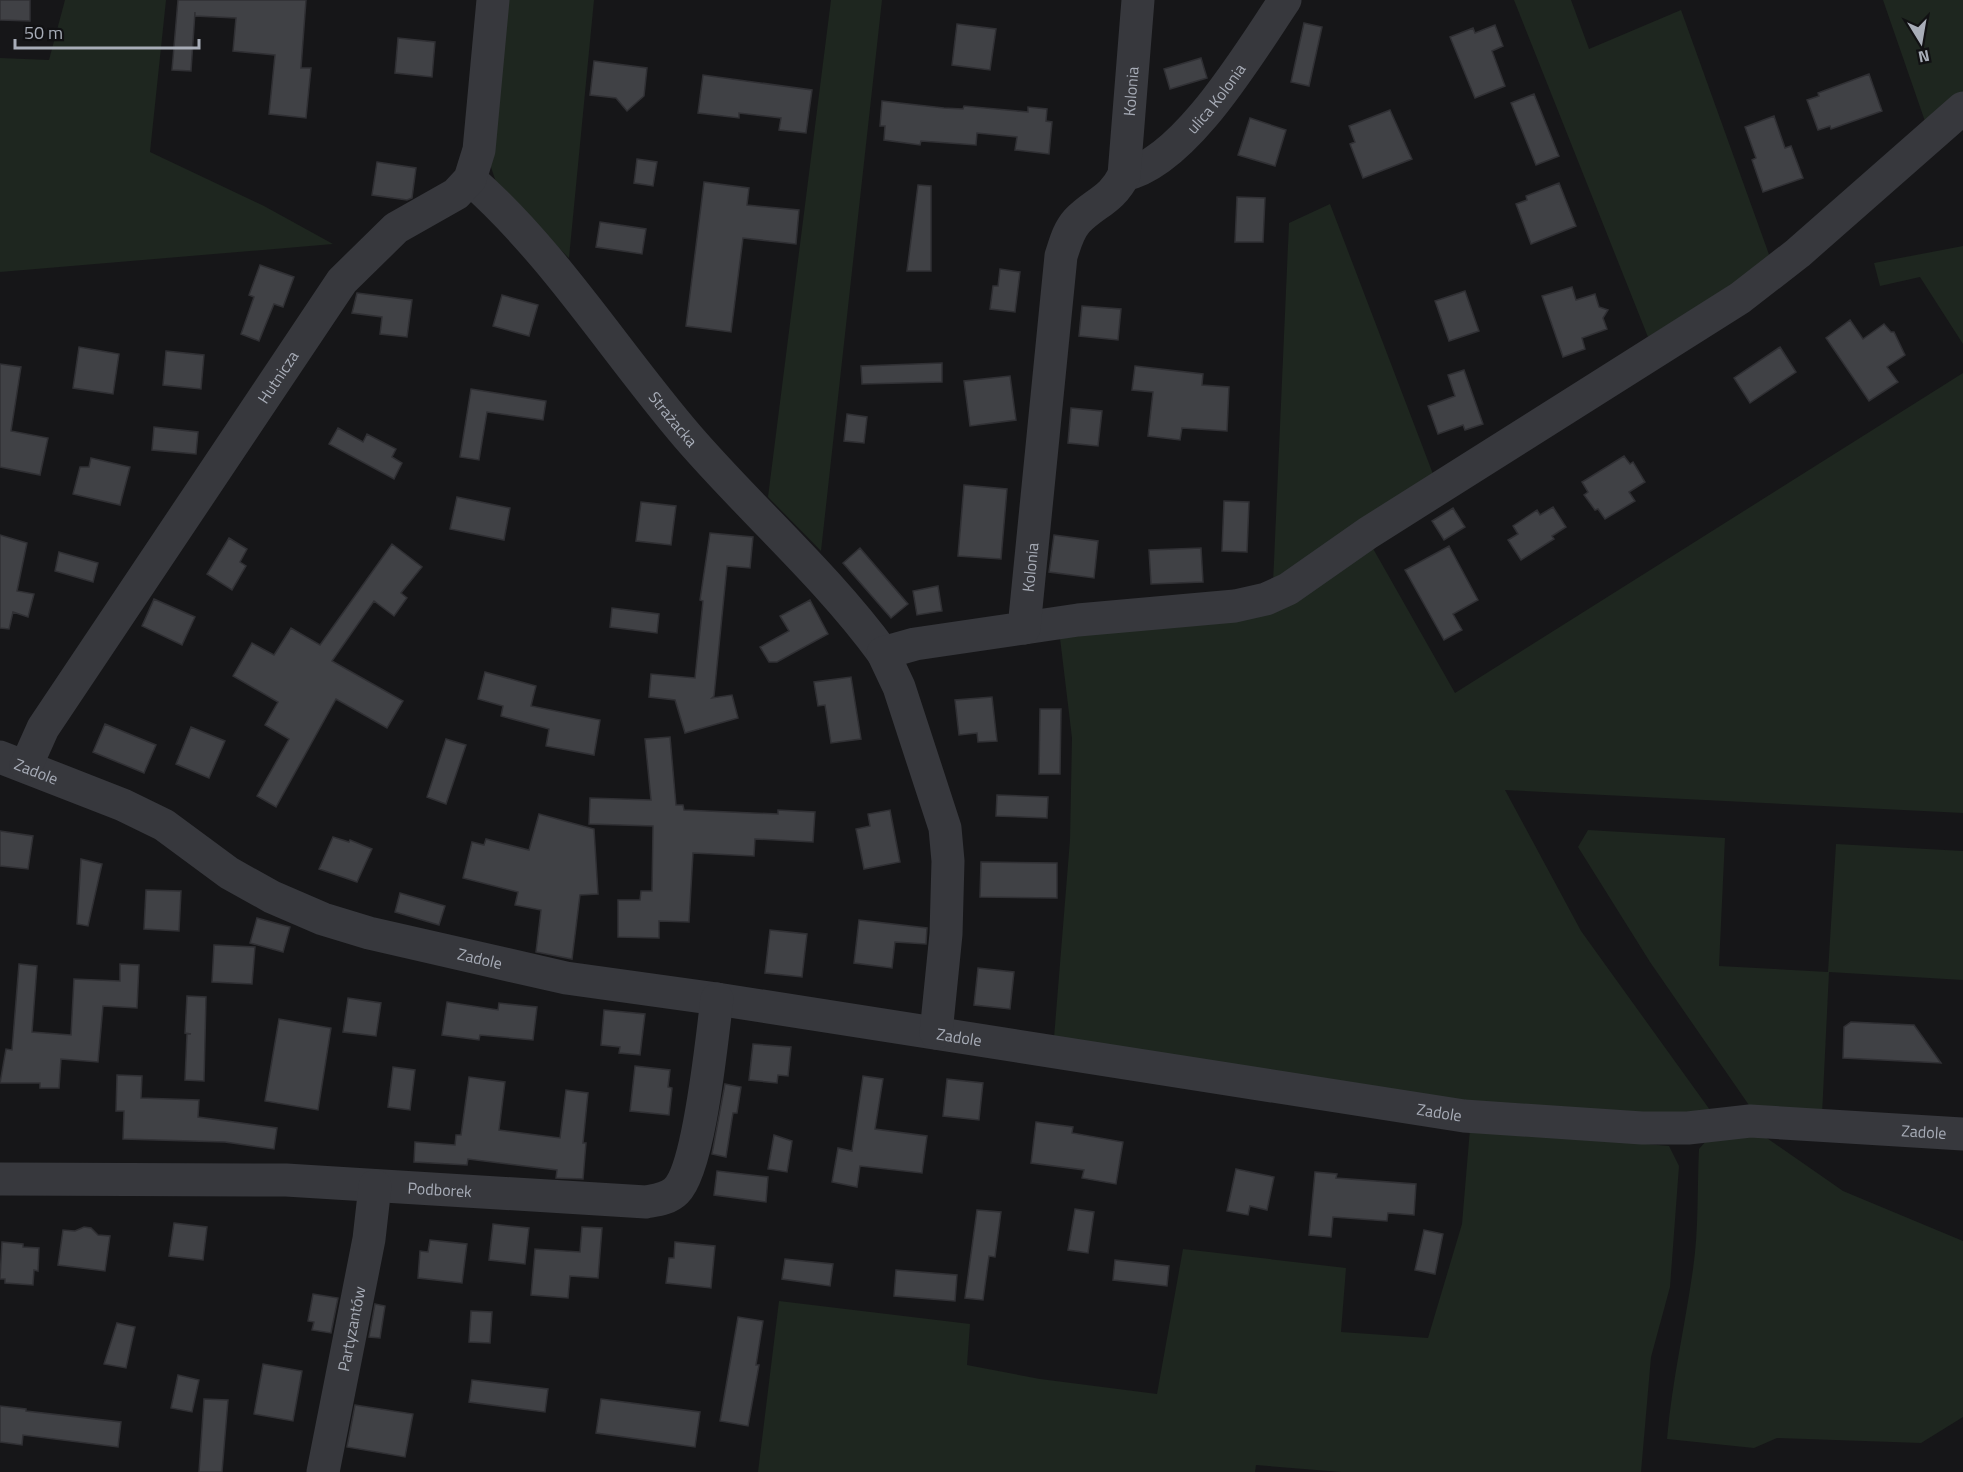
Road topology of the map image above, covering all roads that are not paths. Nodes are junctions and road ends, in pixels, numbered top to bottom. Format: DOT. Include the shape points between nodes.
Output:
graph roads {
  1 [pos="493,0"];
  2 [pos="1138,0"];
  3 [pos="1285,0"];
  4 [pos="1963,108"];
  5 [pos="1124,175"];
  6 [pos="470,179"];
  7 [pos="1024,628"];
  8 [pos="883,653"];
  9 [pos="13,761"];
  10 [pos="717,999"];
  11 [pos="936,1034"];
  12 [pos="1963,1134"];
  13 [pos="0,1179"];
  14 [pos="375,1186"];
  15 [pos="323,1472"];
  1 -- 6 [label="street" via="479,150"];
  2 -- 5 [label="street, Kolonia"];
  3 -- 5 [label="street, ulica Kolonia" via="1210,108 1154,164"];
  4 -- 7 [label="street" via="1798,254 1740,298 1368,533 1288,589 1235,606"];
  5 -- 7 [label="street, Kolonia" via="1116,191 1076,222 1061,256"];
  6 -- 8 [label="street, Strażacka" via="508,212 686,435 855,615"];
  6 -- 9 [label="street, Hutnicza" via="456,194 396,228 342,281 43,728"];
  7 -- 8 [label="street" via="915,644"];
  8 -- 11 [label="street" via="899,687 945,828 946,934"];
  9 -- 10 [label="street, Zadole" via="164,825 230,873 323,920 566,978"];
  10 -- 11 [label="street, Zadole"];
  10 -- 14 [label="street, Podborek" via="700,1123 691,1159 678,1190 665,1198 646,1202"];
  11 -- 12 [label="street, Zadole" via="1464,1116 1641,1128 1688,1128 1750,1121"];
  13 -- 14 [label="street, Podborek" via="229,1179"];
  14 -- 15 [label="street, Partyzantów" via="369,1239"];
}
